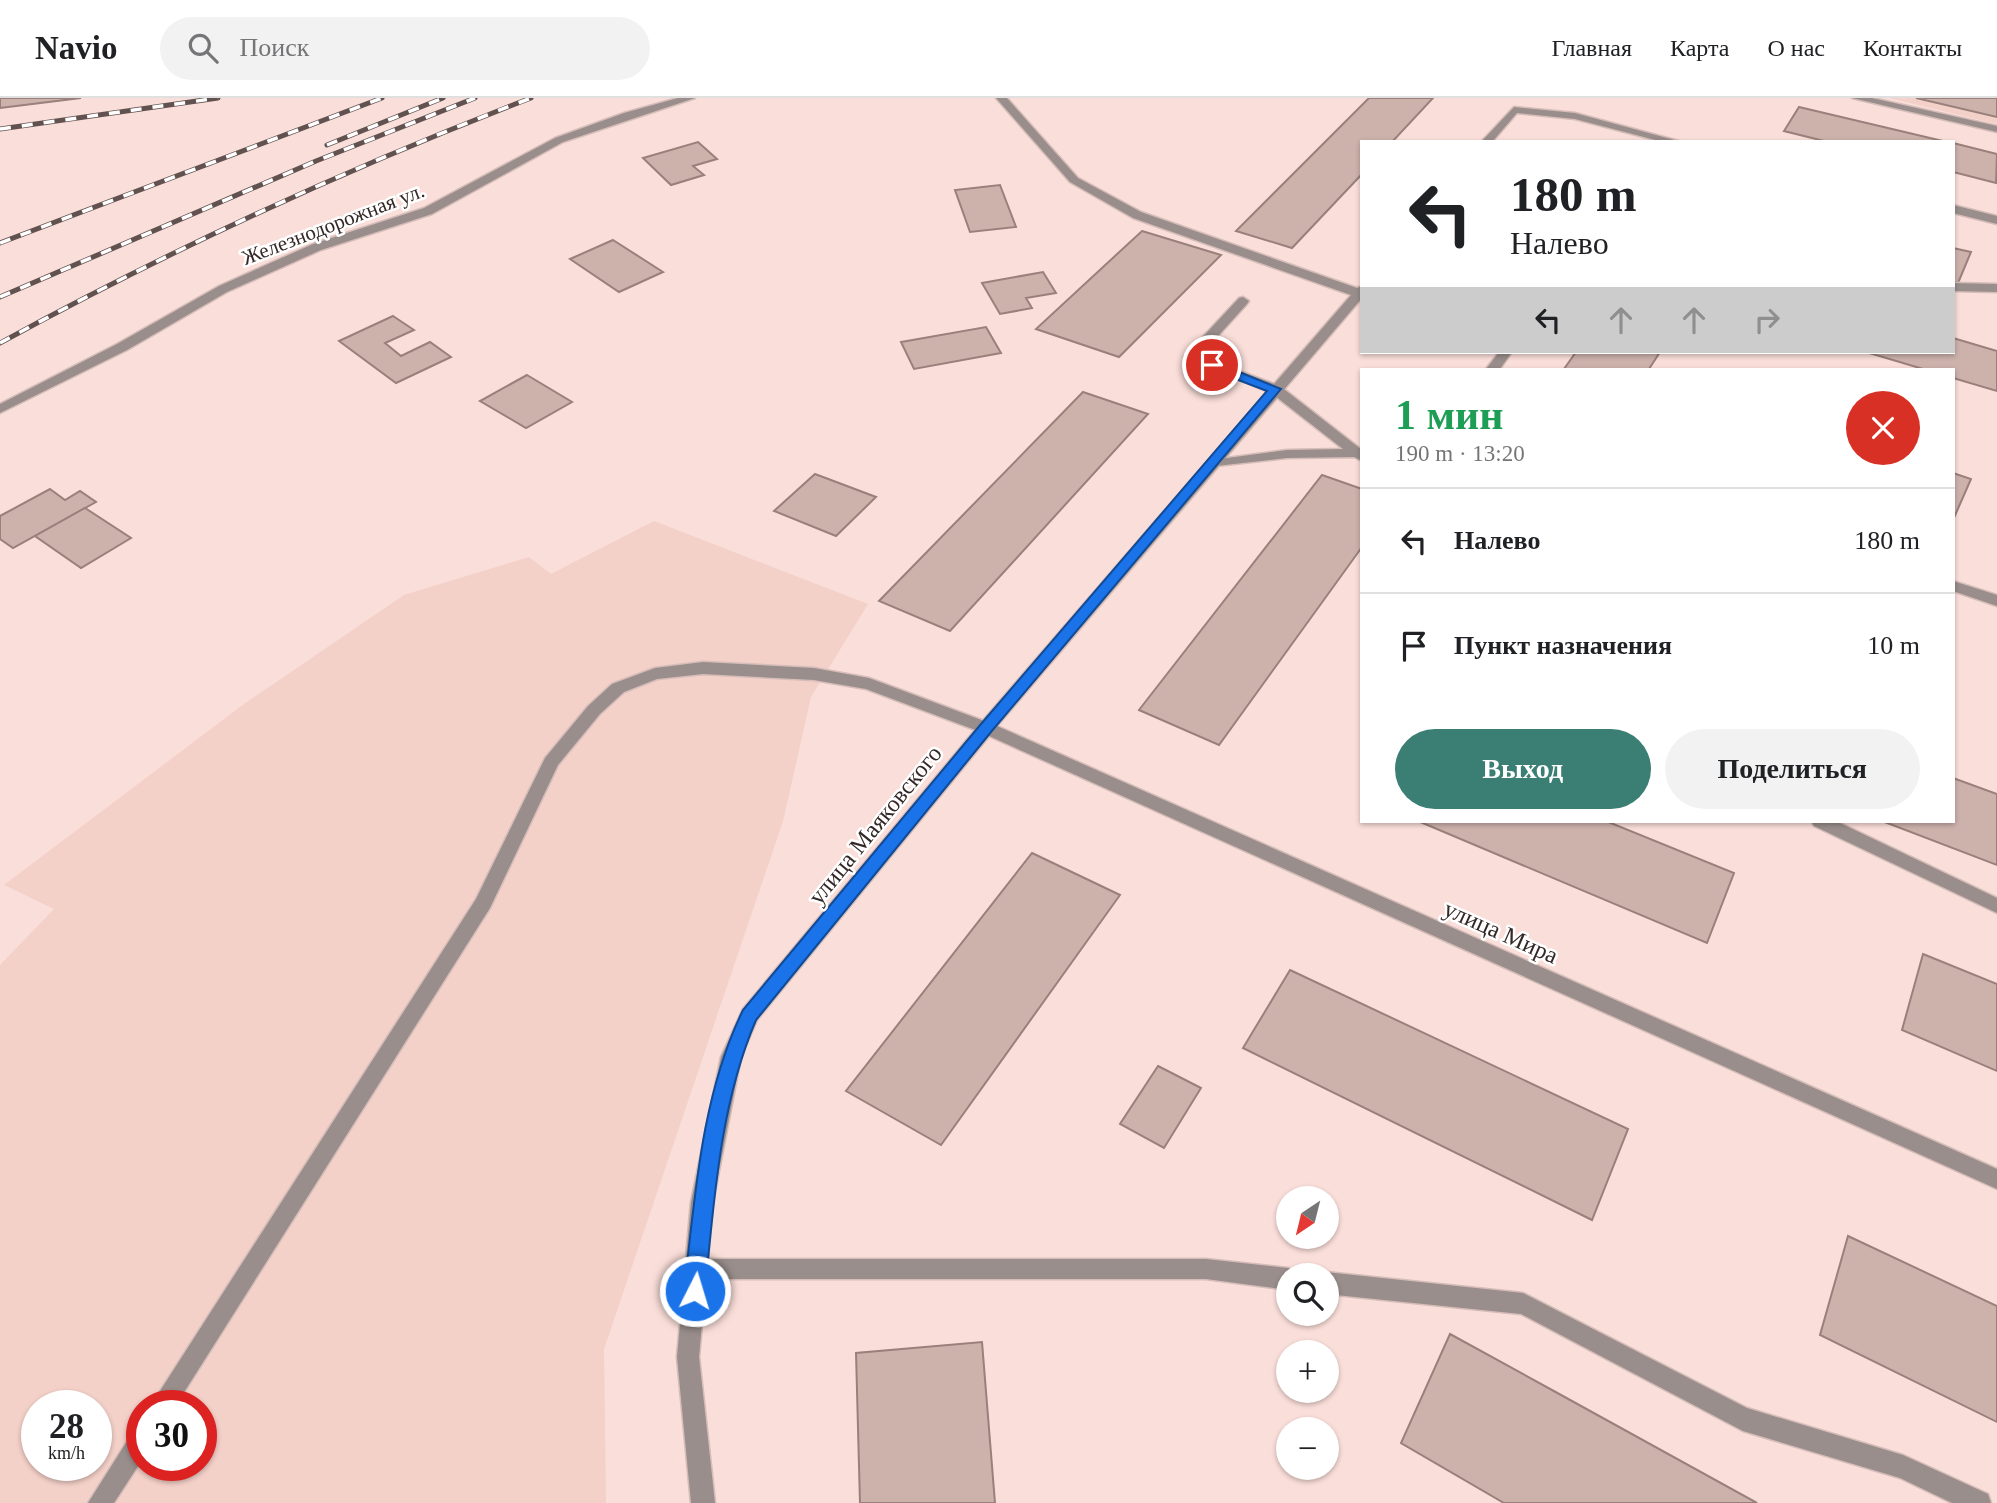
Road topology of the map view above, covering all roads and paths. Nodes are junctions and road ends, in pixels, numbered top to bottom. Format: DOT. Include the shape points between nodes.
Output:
graph roads {
  1 [pos="690,98"];
  2 [pos="1001,98"];
  3 [pos="1857,98"];
  4 [pos="1997,130"];
  5 [pos="1488,140"];
  6 [pos="1669,140"];
  7 [pos="1955,210"];
  8 [pos="1997,220"];
  9 [pos="1955,287"];
  10 [pos="1997,288"];
  11 [pos="1360,292"];
  12 [pos="1360,293"];
  13 [pos="1243,301"];
  14 [pos="1275,389"];
  15 [pos="0,410"];
  16 [pos="1359,455"];
  17 [pos="1212,464"];
  18 [pos="1955,586"];
  19 [pos="1997,601"];
  20 [pos="986,728"];
  21 [pos="1824,823"];
  22 [pos="1997,906"];
  23 [pos="1997,1180"];
  24 [pos="697,1269"];
  25 [pos="1276,1278"];
  26 [pos="1339,1284"];
  27 [pos="173,1390"];
  28 [pos="126,1463"];
  29 [pos="100,1503"];
  30 [pos="703,1503"];
  31 [pos="1979,1503"];
  1 -- 15 [label="street, Железнодорожная ул." via="559,140 428,211 317,247 222,289"];
  2 -- 11 [label="street" via="1074,180 1137,215"];
  3 -- 4 [label="street"];
  5 -- 6 [label="street" via="1514,110 1570,116"];
  7 -- 8 [label="street"];
  9 -- 10 [label="street"];
  12 -- 14 [label="street, улица Маяковского"];
  13 -- 14 [label="street" via="1191,357"];
  14 -- 16 [label="street"];
  14 -- 17 [label="street, улица Маяковского"];
  16 -- 17 [label="street" via="1287,454"];
  17 -- 20 [label="street, улица Маяковского"];
  18 -- 19 [label="street"];
  20 -- 23 [label="street, улица Мира"];
  20 -- 24 [label="street, улица Маяковского" via="750,1015 732,1057 702,1202"];
  20 -- 27 [label="street, улица Мира" via="869,684 814,674 704,668 655,674 618,688 551,762 482,904"];
  21 -- 22 [label="street"];
  24 -- 25 [label="street" via="1206,1269"];
  24 -- 30 [label="street, улица Маяковского" via="688,1357"];
  26 -- 31 [label="street" via="1523,1304 1743,1419 1903,1466"];
  28 -- 29 [label="street"];
}
